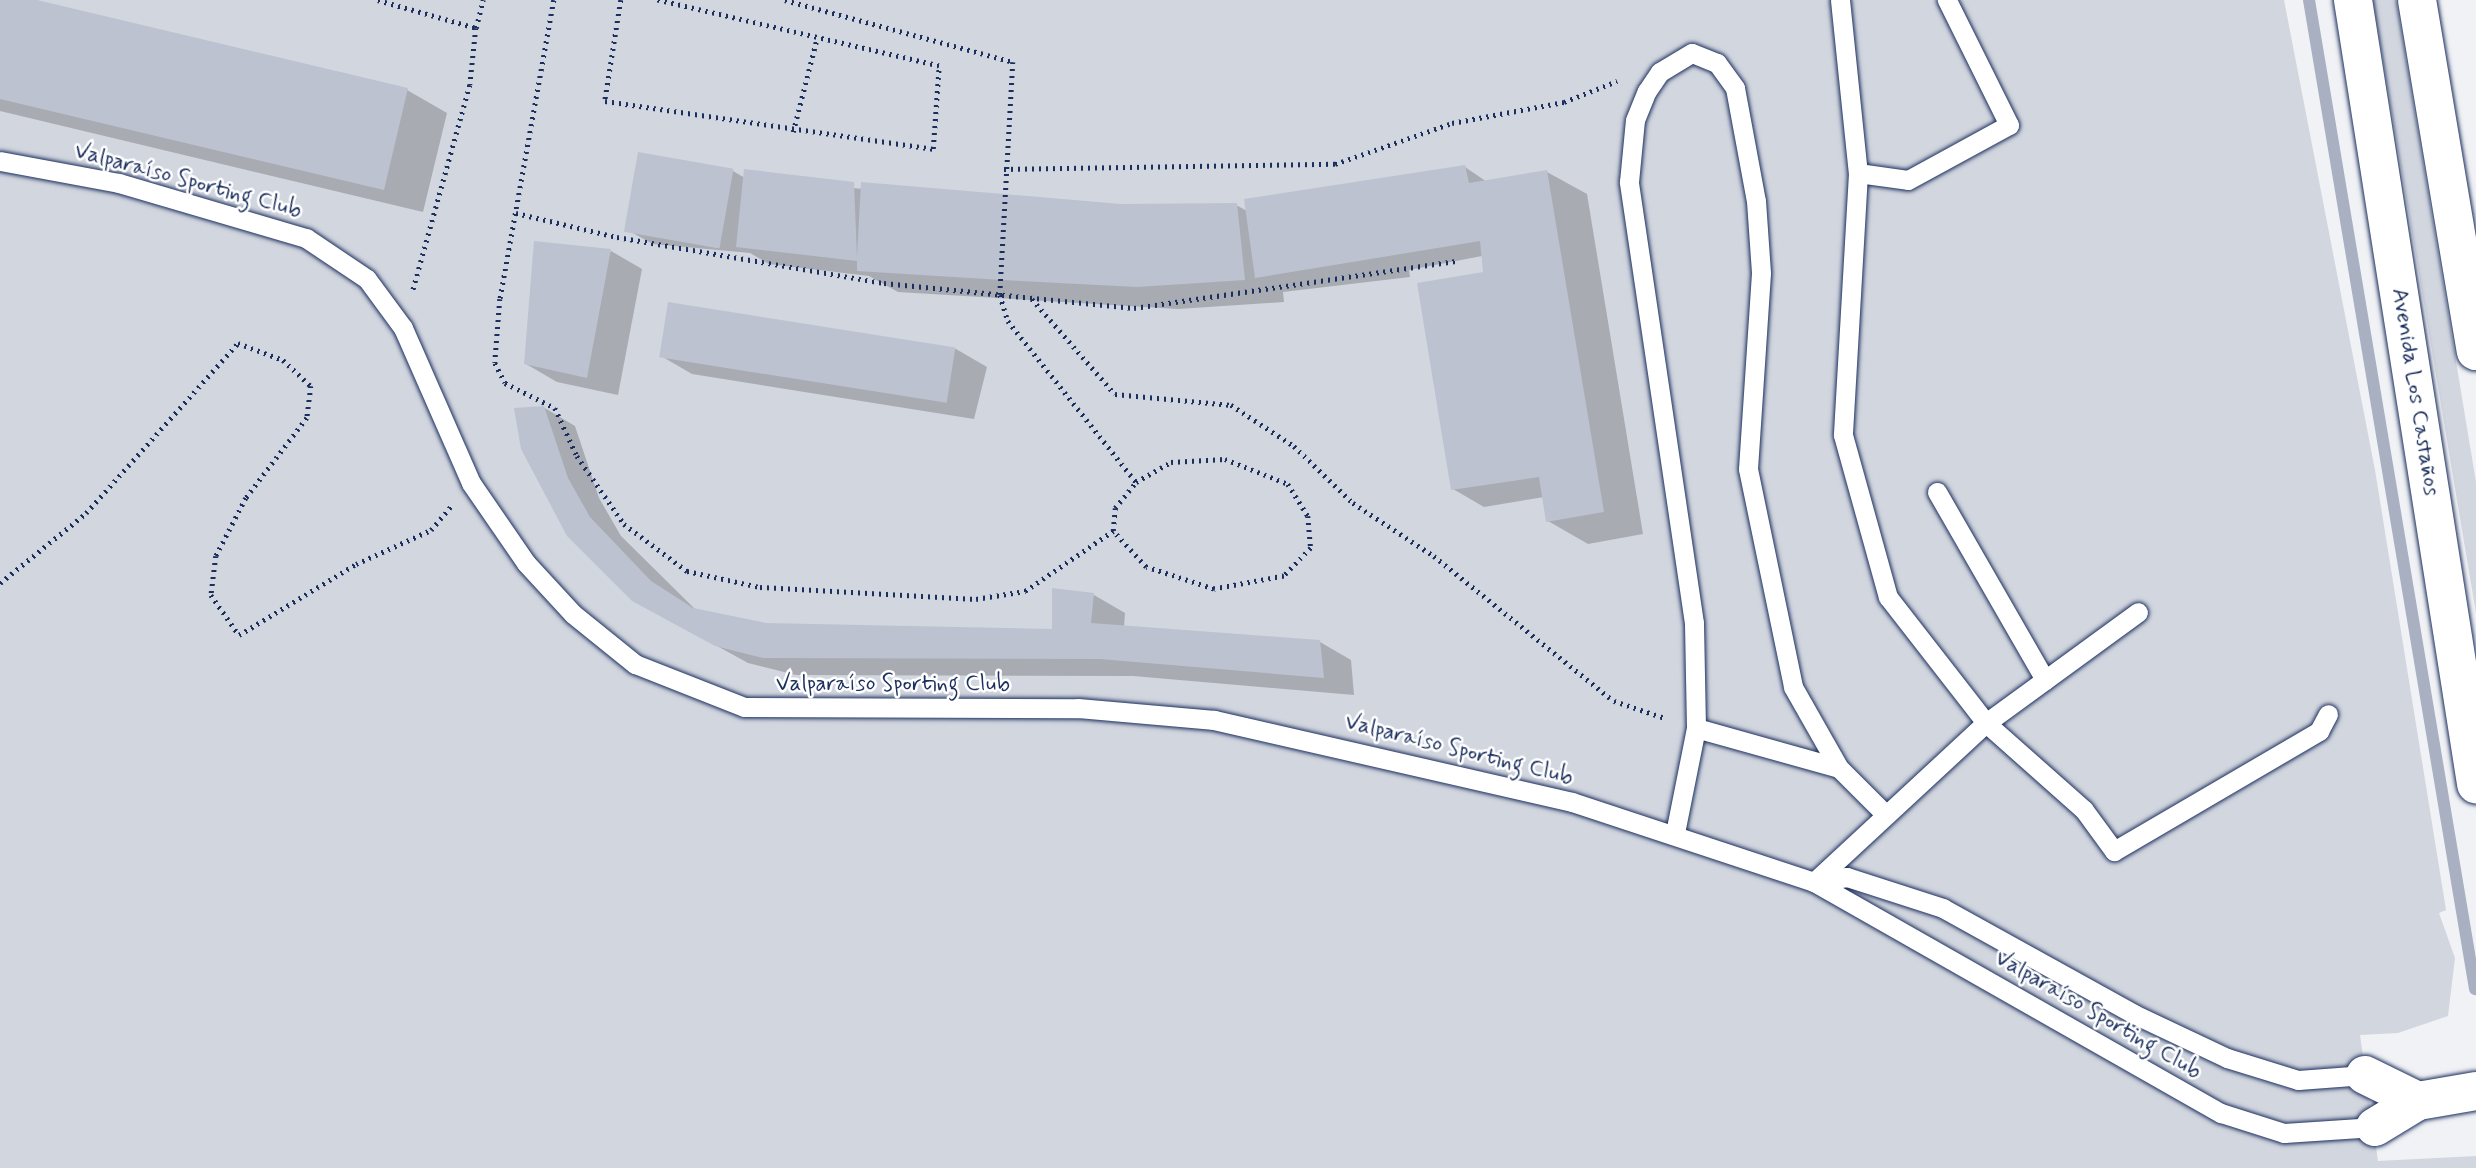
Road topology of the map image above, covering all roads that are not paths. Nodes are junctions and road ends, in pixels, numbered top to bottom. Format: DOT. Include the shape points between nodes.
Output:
graph roads {
  1 [pos="1840,0"];
  2 [pos="1947,0"];
  3 [pos="2353,0"];
  4 [pos="2417,0"];
  5 [pos="0,162"];
  6 [pos="1858,173"];
  7 [pos="2476,351"];
  8 [pos="1937,492"];
  9 [pos="2138,612"];
  10 [pos="2045,680"];
  11 [pos="2328,714"];
  12 [pos="1986,723"];
  13 [pos="1696,728"];
  14 [pos="1839,768"];
  15 [pos="2476,784"];
  16 [pos="1883,812"];
  17 [pos="1675,833"];
  18 [pos="1814,883"];
  19 [pos="2365,1075"];
  20 [pos="2476,1091"];
  21 [pos="2418,1101"];
  22 [pos="2375,1127"];
  1 -- 6 [label="lane"];
  2 -- 6 [label="lane" via="2009,125 1908,180"];
  3 -- 15 [label="main road, Avenida Los Castaños"];
  4 -- 7 [label="main road"];
  5 -- 17 [label="lane, Valparaíso Sporting Club" via="119,183 306,238 367,278 403,328 471,483 526,564 573,614 635,664 744,707 1079,708 1214,720 1401,758"];
  6 -- 12 [label="lane" via="1843,435 1888,597"];
  8 -- 10 [label="lane"];
  9 -- 10 [label="lane"];
  10 -- 12 [label="lane"];
  11 -- 12 [label="lane" via="2319,731 2114,851 2049,775"];
  12 -- 16 [label="lane"];
  13 -- 14 [label="lane"];
  13 -- 14 [label="lane" via="1694,623 1629,182 1634,120 1647,92 1660,72 1692,53 1717,63 1735,88 1756,201 1761,274 1748,469 1793,687"];
  13 -- 17 [label="lane"];
  14 -- 16 [label="lane"];
  16 -- 18 [label="lane"];
  17 -- 18 [label="lane, Valparaíso Sporting Club"];
  18 -- 19 [label="lane, Valparaíso Sporting Club" via="1847,877 1943,908 2134,1014 2227,1058 2298,1080"];
  18 -- 22 [label="lane, Valparaíso Sporting Club" via="2221,1113 2284,1133"];
  19 -- 21 [label="main road"];
  20 -- 21 [label="main road"];
  21 -- 22 [label="main road"];
}
